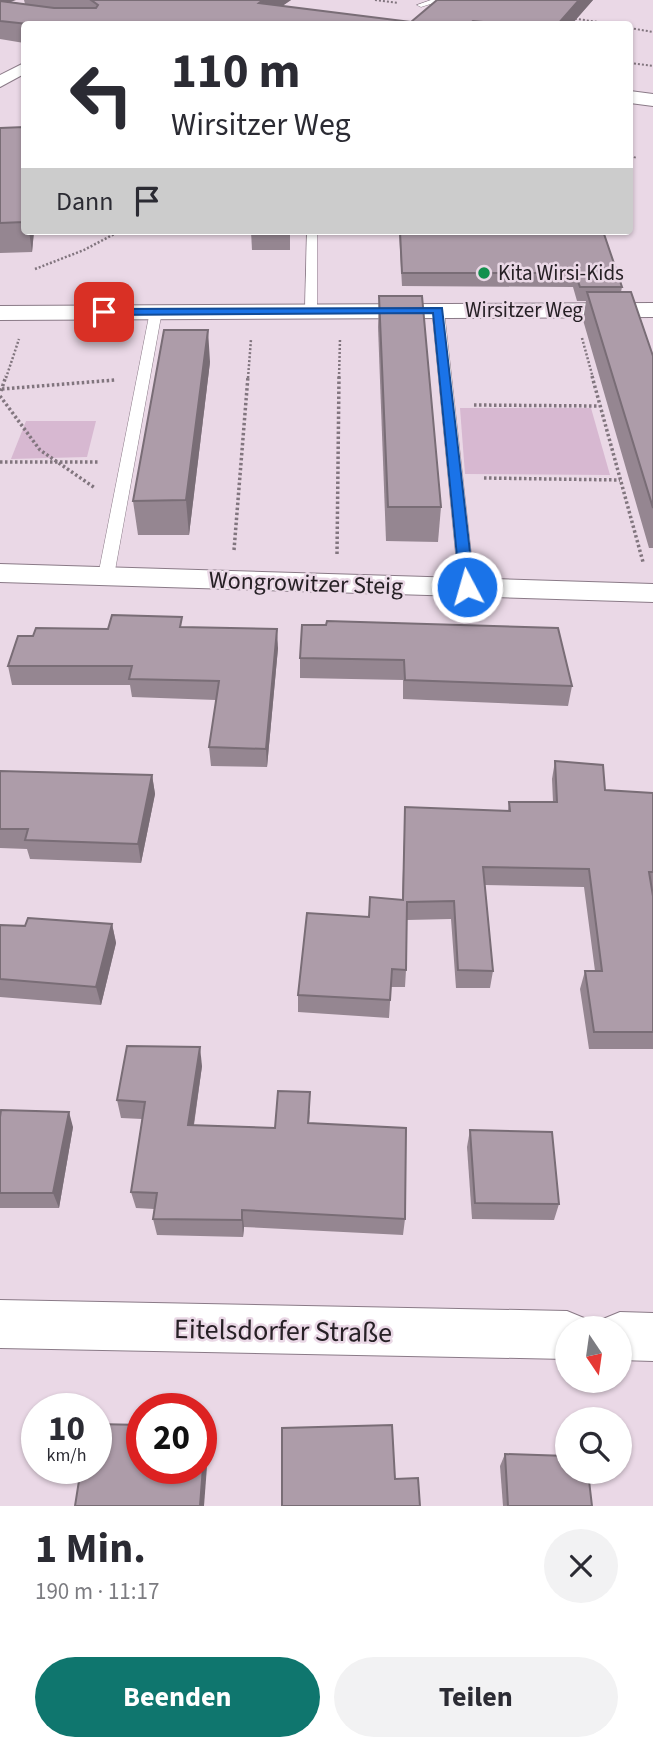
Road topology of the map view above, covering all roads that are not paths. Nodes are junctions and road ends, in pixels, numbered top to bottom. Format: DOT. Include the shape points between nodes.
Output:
graph roads {
  1 [pos="439,0"];
  2 [pos="421,5"];
  3 [pos="21,70"];
  4 [pos="0,82"];
  5 [pos="633,97"];
  6 [pos="653,100"];
  7 [pos="312,235"];
  8 [pos="311,310"];
  9 [pos="438,310"];
  10 [pos="653,310"];
  11 [pos="156,311"];
  12 [pos="0,313"];
  13 [pos="0,573"];
  14 [pos="106,576"];
  15 [pos="649,582"];
  16 [pos="467,587"];
  17 [pos="0,1324"];
  18 [pos="555,1335"];
  19 [pos="632,1336"];
  20 [pos="653,1337"];
  1 -- 2 [label="lane"];
  3 -- 4 [label="street"];
  5 -- 6 [label="main road"];
  7 -- 8 [label="lane"];
  8 -- 9 [label="street, Wirsitzer Weg"];
  8 -- 11 [label="street, Wirsitzer Weg"];
  9 -- 10 [label="street, Wirsitzer Weg"];
  9 -- 16 [label="lane"];
  11 -- 12 [label="street, Wirsitzer Weg"];
  11 -- 14 [label="lane"];
  13 -- 14 [label="street, Wongrowitzer Steig"];
  14 -- 16 [label="street, Wongrowitzer Steig"];
  15 -- 16 [label="street, Wongrowitzer Steig"];
  17 -- 18 [label="street, Eitelsdorfer Straße"];
  19 -- 20 [label="street"];
}
